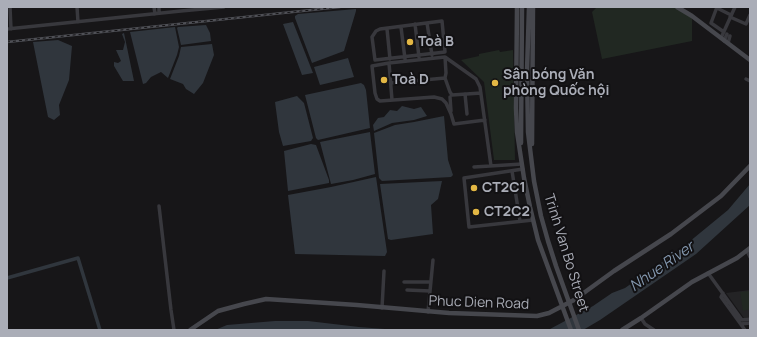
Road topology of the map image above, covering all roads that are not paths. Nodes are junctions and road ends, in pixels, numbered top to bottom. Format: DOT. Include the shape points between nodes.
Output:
graph roads {
  1 [pos="10,7"];
  2 [pos="77,7"];
  3 [pos="154,7"];
  4 [pos="159,7"];
  5 [pos="224,7"];
  6 [pos="518,7"];
  7 [pos="522,7"];
  8 [pos="529,7"];
  9 [pos="533,7"];
  10 [pos="677,7"];
  11 [pos="717,7"];
  12 [pos="735,7"];
  13 [pos="180,9"];
  14 [pos="157,13"];
  15 [pos="750,15"];
  16 [pos="731,16"];
  17 [pos="78,22"];
  18 [pos="427,23"];
  19 [pos="414,24"];
  20 [pos="401,26"];
  21 [pos="9,29"];
  22 [pos="387,29"];
  23 [pos="727,34"];
  24 [pos="724,41"];
  25 [pos="432,54"];
  26 [pos="419,55"];
  27 [pos="405,57"];
  28 [pos="445,57"];
  29 [pos="432,59"];
  30 [pos="419,60"];
  31 [pos="750,60"];
  32 [pos="390,62"];
  33 [pos="405,62"];
  34 [pos="445,78"];
  35 [pos="391,83"];
  36 [pos="481,93"];
  37 [pos="465,94"];
  38 [pos="451,95"];
  39 [pos="442,99"];
  40 [pos="392,100"];
  41 [pos="446,103"];
  42 [pos="451,114"];
  43 [pos="467,114"];
  44 [pos="485,120"];
  45 [pos="521,153"];
  46 [pos="531,159"];
  47 [pos="522,164"];
  48 [pos="491,166"];
  49 [pos="750,166"];
  50 [pos="474,167"];
  51 [pos="523,170"];
  52 [pos="512,171"];
  53 [pos="159,206"];
  54 [pos="533,220"];
  55 [pos="520,221"];
  56 [pos="749,250"];
  57 [pos="750,257"];
  58 [pos="433,260"];
  59 [pos="384,271"];
  60 [pos="708,273"];
  61 [pos="404,282"];
  62 [pos="431,282"];
  63 [pos="407,290"];
  64 [pos="430,291"];
  65 [pos="723,293"];
  66 [pos="570,305"];
  67 [pos="382,308"];
  68 [pos="563,309"];
  69 [pos="428,312"];
  70 [pos="641,318"];
  71 [pos="750,318"];
  72 [pos="750,323"];
  73 [pos="740,324"];
  74 [pos="174,330"];
  75 [pos="190,330"];
  76 [pos="571,330"];
  77 [pos="579,330"];
  78 [pos="622,330"];
  79 [pos="654,330"];
  80 [pos="745,330"];
  1 -- 21 [label="street"];
  2 -- 17 [label="street"];
  3 -- 14 [label="street"];
  4 -- 14 [label="street"];
  5 -- 13 [label="street"];
  6 -- 45 [label="main road, Trinh Van Bo Street" via="516,108"];
  7 -- 45 [label="main road, Trinh Van Bo Street"];
  8 -- 46 [label="main road, Trinh Van Bo Street" via="527,87"];
  9 -- 46 [label="main road, Trinh Van Bo Street"];
  10 -- 24 [label="main road"];
  11 -- 16 [label="street"];
  11 -- 23 [label="street" via="711,22"];
  12 -- 16 [label="street"];
  13 -- 14 [label="street"];
  14 -- 17 [label="street"];
  15 -- 16 [label="street" via="746,24"];
  16 -- 23 [label="street"];
  17 -- 21 [label="street"];
  18 -- 19 [label="street"];
  18 -- 25 [label="street"];
  18 -- 25 [label="street" via="442,21 445,52"];
  19 -- 20 [label="street"];
  19 -- 26 [label="street"];
  20 -- 22 [label="street"];
  20 -- 27 [label="street"];
  22 -- 32 [label="street"];
  22 -- 32 [label="street" via="376,31 372,37 375,60"];
  23 -- 24 [label="street"];
  23 -- 24 [label="street"];
  24 -- 31 [label="main road"];
  25 -- 26 [label="street"];
  25 -- 29 [label="street"];
  26 -- 27 [label="street"];
  26 -- 30 [label="street"];
  27 -- 32 [label="street"];
  27 -- 33 [label="street"];
  28 -- 29 [label="street"];
  28 -- 34 [label="street"];
  28 -- 36 [label="street" via="476,79"];
  29 -- 30 [label="street"];
  30 -- 33 [label="street"];
  32 -- 33 [label="street"];
  32 -- 35 [label="street"];
  32 -- 40 [label="street" via="372,66 377,99"];
  34 -- 35 [label="street"];
  34 -- 38 [label="street"];
  35 -- 40 [label="street"];
  36 -- 37 [label="street"];
  36 -- 44 [label="street"];
  37 -- 38 [label="street"];
  37 -- 43 [label="street"];
  38 -- 39 [label="street"];
  38 -- 41 [label="street"];
  38 -- 42 [label="street"];
  39 -- 40 [label="street" via="434,97"];
  39 -- 41 [label="street"];
  41 -- 42 [label="street"];
  42 -- 44 [label="street" via="454,124"];
  44 -- 48 [label="street"];
  45 -- 47 [label="main road, Trinh Van Bo Street"];
  46 -- 66 [label="main road, Trinh Van Bo Street" via="541,216"];
  47 -- 48 [label="street"];
  47 -- 51 [label="main road, Trinh Van Bo Street"];
  48 -- 50 [label="street"];
  49 -- 66 [label="main road, Phuc Dien Road" via="721,196"];
  51 -- 52 [label="street"];
  51 -- 54 [label="main road, Trinh Van Bo Street"];
  52 -- 55 [label="street"];
  52 -- 55 [label="street" via="464,178 469,227"];
  53 -- 74 [label="street"];
  54 -- 55 [label="street"];
  54 -- 68 [label="main road, Trinh Van Bo Street"];
  56 -- 57 [label="street"];
  56 -- 60 [label="main road"];
  58 -- 62 [label="street"];
  59 -- 67 [label="street"];
  60 -- 65 [label="street"];
  60 -- 70 [label="main road" via="682,288"];
  61 -- 62 [label="street"];
  62 -- 64 [label="street"];
  63 -- 64 [label="street"];
  64 -- 69 [label="street"];
  65 -- 71 [label="street" via="742,320"];
  65 -- 73 [label="street" via="721,297"];
  66 -- 68 [label="main road, Phuc Dien Road"];
  66 -- 77 [label="main road, Trinh Van Bo Street"];
  67 -- 69 [label="main road, Phuc Dien Road"];
  67 -- 75 [label="main road, Phuc Dien Road" via="266,300 218,311"];
  68 -- 69 [label="main road, Phuc Dien Road" via="537,316"];
  68 -- 76 [label="main road, Trinh Van Bo Street"];
  70 -- 78 [label="main road"];
  70 -- 79 [label="street"];
  72 -- 73 [label="street"];
  73 -- 80 [label="street"];
}
